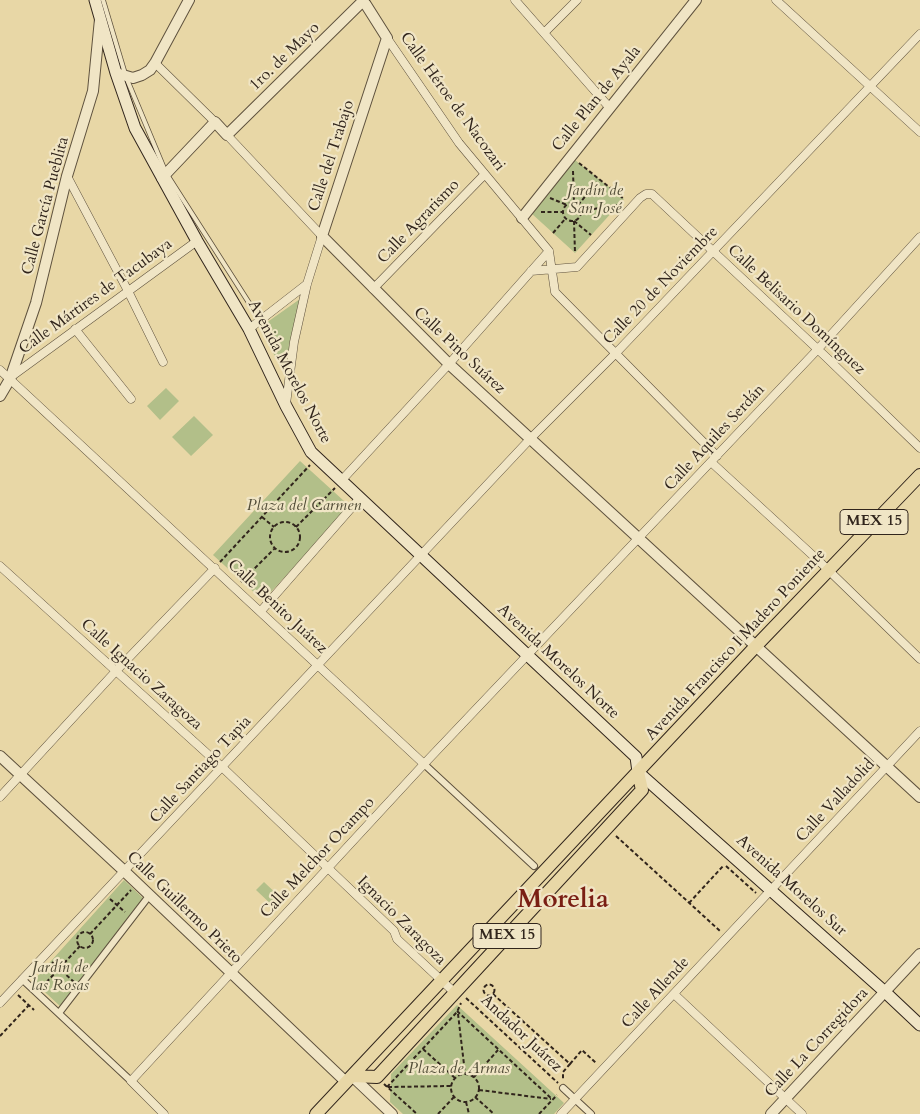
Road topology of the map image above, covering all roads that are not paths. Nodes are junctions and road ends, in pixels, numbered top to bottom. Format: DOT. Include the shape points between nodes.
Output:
graph roads {
  1 [pos="95,0"];
  2 [pos="104,0"];
  3 [pos="189,0"];
  4 [pos="364,0"];
  5 [pos="515,0"];
  6 [pos="576,0"];
  7 [pos="696,0"];
  8 [pos="776,0"];
  9 [pos="100,18"];
  10 [pos="544,33"];
  11 [pos="920,34"];
  12 [pos="387,38"];
  13 [pos="155,63"];
  14 [pos="121,75"];
  15 [pos="869,87"];
  16 [pos="609,108"];
  17 [pos="215,122"];
  18 [pos="920,132"];
  19 [pos="227,134"];
  20 [pos="485,174"];
  21 [pos="67,176"];
  22 [pos="164,176"];
  23 [pos="522,218"];
  24 [pos="322,236"];
  25 [pos="920,237"];
  26 [pos="197,241"];
  27 [pos="549,251"];
  28 [pos="714,251"];
  29 [pos="552,269"];
  30 [pos="531,271"];
  31 [pos="307,284"];
  32 [pos="374,289"];
  33 [pos="128,291"];
  34 [pos="260,320"];
  35 [pos="75,329"];
  36 [pos="249,329"];
  37 [pos="818,349"];
  38 [pos="616,353"];
  39 [pos="163,362"];
  40 [pos="449,364"];
  41 [pos="0,370"];
  42 [pos="11,377"];
  43 [pos="0,396"];
  44 [pos="131,399"];
  45 [pos="286,406"];
  46 [pos="531,438"];
  47 [pos="920,448"];
  48 [pos="714,459"];
  49 [pos="920,475"];
  50 [pos="341,481"];
  51 [pos="360,498"];
  52 [pos="639,538"];
  53 [pos="421,555"];
  54 [pos="0,566"];
  55 [pos="215,568"];
  56 [pos="829,570"];
  57 [pos="261,610"];
  58 [pos="756,646"];
  59 [pos="526,655"];
  60 [pos="920,659"];
  61 [pos="318,664"];
  62 [pos="116,671"];
  63 [pos="920,731"];
  64 [pos="0,756"];
  65 [pos="424,764"];
  66 [pos="222,767"];
  67 [pos="887,767"];
  68 [pos="638,772"];
  69 [pos="21,775"];
  70 [pos="0,797"];
  71 [pos="920,797"];
  72 [pos="534,866"];
  73 [pos="328,868"];
  74 [pos="124,871"];
  75 [pos="771,890"];
  76 [pos="149,896"];
  77 [pos="920,954"];
  78 [pos="230,973"];
  79 [pos="22,979"];
  80 [pos="442,980"];
  81 [pos="884,992"];
  82 [pos="674,994"];
  83 [pos="455,997"];
  84 [pos="0,1003"];
  85 [pos="59,1013"];
  86 [pos="920,1026"];
  87 [pos="349,1079"];
  88 [pos="131,1081"];
  89 [pos="563,1088"];
  90 [pos="785,1098"];
  91 [pos="575,1099"];
  92 [pos="164,1114"];
  93 [pos="316,1114"];
  94 [pos="392,1114"];
  95 [pos="561,1114"];
  96 [pos="591,1114"];
  97 [pos="770,1114"];
  98 [pos="802,1114"];
  1 -- 9 [label="main road, Avenida Morelos Norte"];
  2 -- 14 [label="lane"];
  3 -- 13 [label="street"];
  4 -- 12 [label="street, Calle Héroe de Nacozari"];
  4 -- 19 [label="street, 1ro. de Mayo"];
  5 -- 10 [label="street"];
  6 -- 10 [label="street"];
  7 -- 16 [label="street, Calle Plan de Ayala"];
  8 -- 15 [label="street"];
  9 -- 14 [label="main road, Avenida Morelos Norte"];
  9 -- 21 [label="street, Calle García Pueblita" via="92,91"];
  10 -- 16 [label="street"];
  11 -- 15 [label="street, Calle 20 de Noviembre"];
  12 -- 20 [label="street, Calle Héroe de Nacozari" via="459,143"];
  12 -- 24 [label="street, Calle del Trabajo"];
  13 -- 14 [label="street" via="142,75 132,78"];
  13 -- 17 [label="street, Calle Pino Suárez"];
  14 -- 22 [label="main road, Avenida Morelos Norte" via="135,128"];
  15 -- 18 [label="street"];
  15 -- 28 [label="street, Calle 20 de Noviembre"];
  16 -- 23 [label="street, Calle Plan de Ayala"];
  17 -- 19 [label="street, Calle Pino Suárez"];
  17 -- 22 [label="street"];
  19 -- 24 [label="street, Calle Pino Suárez"];
  20 -- 23 [label="street, Calle Héroe de Nacozari"];
  20 -- 32 [label="street, Calle Agrarismo"];
  21 -- 33 [label="street"];
  21 -- 42 [label="street, Calle García Pueblita" via="36,303"];
  22 -- 26 [label="main road, Avenida Morelos Norte"];
  22 -- 34 [label="lane"];
  23 -- 27 [label="street, Calle Héroe de Nacozari"];
  24 -- 31 [label="street, Calle del Trabajo"];
  24 -- 32 [label="street, Calle Pino Suárez"];
  25 -- 37 [label="street, Calle Aquiles Serdán"];
  26 -- 33 [label="street, Calle Mártires de Tacubaya"];
  26 -- 36 [label="main road, Avenida Morelos Norte"];
  27 -- 29 [label="street"];
  27 -- 30 [label="street"];
  28 -- 29 [label="street, Calle Belisario Domínguez" via="652,194 646,194 577,267"];
  28 -- 37 [label="street, Calle Belisario Domínguez"];
  28 -- 38 [label="street, Calle 20 de Noviembre"];
  29 -- 30 [label="street"];
  29 -- 38 [label="street" via="555,292"];
  30 -- 40 [label="street"];
  31 -- 34 [label="street"];
  31 -- 45 [label="street, Calle del Trabajo" via="294,342"];
  32 -- 40 [label="street, Calle Pino Suárez"];
  33 -- 35 [label="street, Calle Mártires de Tacubaya"];
  33 -- 39 [label="street"];
  34 -- 36 [label="street"];
  35 -- 42 [label="street, Calle Mártires de Tacubaya"];
  35 -- 44 [label="street"];
  36 -- 45 [label="main road, Avenida Morelos Norte"];
  37 -- 47 [label="street, Calle Belisario Domínguez"];
  37 -- 48 [label="street, Calle Aquiles Serdán"];
  38 -- 46 [label="street, Calle 20 de Noviembre"];
  38 -- 48 [label="street"];
  40 -- 46 [label="street, Calle Pino Suárez"];
  40 -- 50 [label="street"];
  41 -- 42 [label="street, Calle Benito Juárez"];
  42 -- 43 [label="street, Calle García Pueblita"];
  42 -- 55 [label="street, Calle Benito Juárez"];
  45 -- 50 [label="main road, Avenida Morelos Norte" via="311,452"];
  46 -- 52 [label="street, Calle Pino Suárez"];
  46 -- 53 [label="street, Calle 20 de Noviembre"];
  48 -- 52 [label="street, Calle Aquiles Serdán"];
  48 -- 56 [label="street"];
  49 -- 56 [label="main road, Avenida Francisco I Madero Poniente / MEX 15"];
  50 -- 51 [label="main road, Avenida Morelos Norte"];
  51 -- 53 [label="main road, Avenida Morelos Norte"];
  51 -- 57 [label="street"];
  52 -- 58 [label="street, Calle Pino Suárez"];
  52 -- 59 [label="street, Calle Aquiles Serdán"];
  53 -- 59 [label="main road, Avenida Morelos Norte"];
  53 -- 61 [label="street, Calle Santiago Tapia"];
  54 -- 62 [label="street, Calle Ignacio Zaragoza"];
  55 -- 57 [label="street, Calle Benito Juárez"];
  55 -- 62 [label="street"];
  56 -- 58 [label="main road, Avenida Francisco I Madero Poniente / MEX 15"];
  56 -- 60 [label="street"];
  57 -- 61 [label="street, Calle Benito Juárez"];
  58 -- 67 [label="street, Calle Pino Suárez"];
  58 -- 68 [label="main road, Avenida Francisco I Madero Poniente / MEX 15"];
  59 -- 65 [label="street, Calle Melchor Ocampo"];
  59 -- 68 [label="main road, Avenida Morelos Norte" via="636,757"];
  61 -- 65 [label="street, Calle Benito Juárez"];
  61 -- 66 [label="street, Calle Santiago Tapia"];
  62 -- 66 [label="street, Calle Ignacio Zaragoza"];
  62 -- 69 [label="street"];
  63 -- 67 [label="street, Calle Valladolid"];
  64 -- 69 [label="street, Calle Guillermo Prieto"];
  65 -- 72 [label="street, Calle Benito Juárez"];
  65 -- 73 [label="street, Calle Melchor Ocampo"];
  66 -- 73 [label="street, Calle Ignacio Zaragoza"];
  66 -- 74 [label="street, Calle Santiago Tapia"];
  67 -- 71 [label="street, Calle Pino Suárez"];
  67 -- 75 [label="street, Calle Valladolid"];
  68 -- 75 [label="main road, Avenida Morelos Sur"];
  68 -- 80 [label="main road, MEX 15"];
  68 -- 83 [label="main road, MEX 15" via="642,790"];
  69 -- 70 [label="street"];
  69 -- 74 [label="street, Calle Guillermo Prieto"];
  73 -- 78 [label="street, Calle Melchor Ocampo"];
  73 -- 80 [label="street, Ignacio Zaragoza"];
  74 -- 76 [label="street, Calle Guillermo Prieto"];
  74 -- 79 [label="street, Calle Santiago Tapia"];
  75 -- 81 [label="main road, Avenida Morelos Sur"];
  75 -- 82 [label="street, Calle Allende"];
  76 -- 78 [label="street, Calle Guillermo Prieto"];
  76 -- 85 [label="street"];
  77 -- 81 [label="street, Calle La Corregidora"];
  78 -- 87 [label="street, Calle Guillermo Prieto"];
  78 -- 88 [label="street, Calle Melchor Ocampo"];
  79 -- 84 [label="street, Calle Santiago Tapia"];
  79 -- 85 [label="street"];
  80 -- 83 [label="street, Ignacio Zaragoza"];
  80 -- 87 [label="main road, MEX 15"];
  81 -- 86 [label="main road, Avenida Morelos Sur"];
  81 -- 90 [label="street, Calle La Corregidora"];
  82 -- 90 [label="street"];
  82 -- 91 [label="street, Calle Allende"];
  83 -- 87 [label="main road, MEX 15" via="377,1077"];
  85 -- 88 [label="street"];
  87 -- 93 [label="main road, MEX 15"];
  87 -- 94 [label="street, Calle Guillermo Prieto"];
  88 -- 92 [label="street"];
  89 -- 91 [label="street"];
  90 -- 97 [label="street, Calle La Corregidora"];
  90 -- 98 [label="street"];
  91 -- 95 [label="street, Calle Allende"];
  91 -- 96 [label="street"];
}
